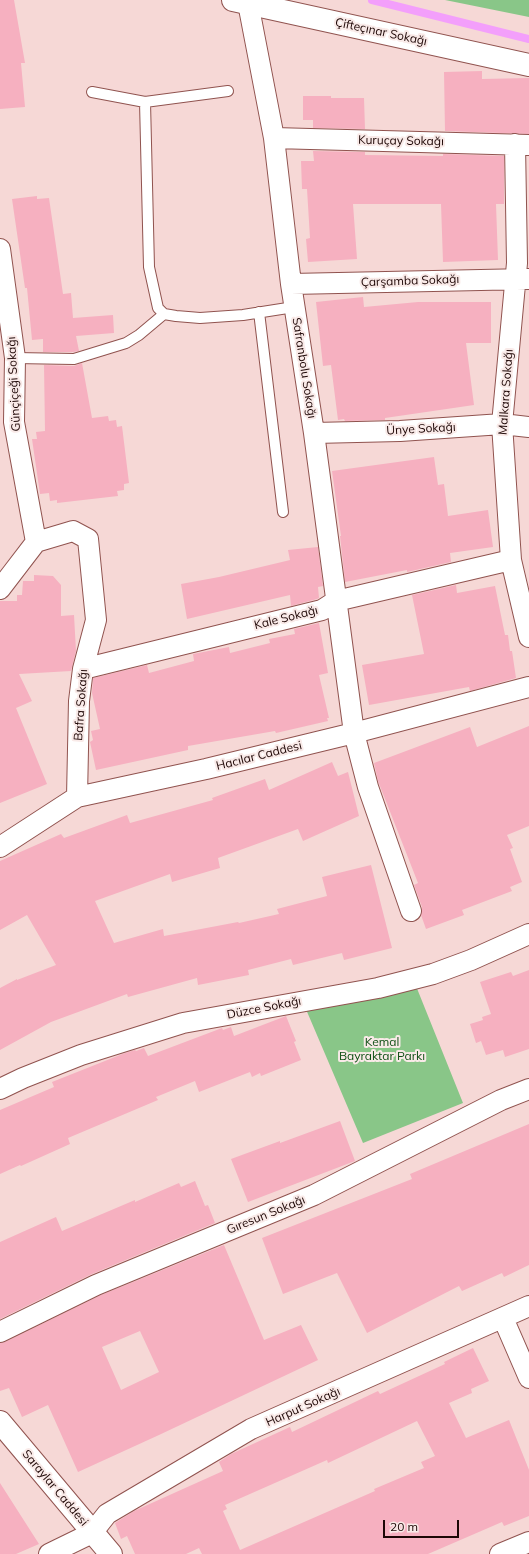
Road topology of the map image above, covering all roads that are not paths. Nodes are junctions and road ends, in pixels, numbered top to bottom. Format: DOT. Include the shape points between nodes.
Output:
graph roads {
  1 [pos="240,2"];
  2 [pos="529,65"];
  3 [pos="228,91"];
  4 [pos="92,92"];
  5 [pos="145,102"];
  6 [pos="274,138"];
  7 [pos="522,145"];
  8 [pos="0,249"];
  9 [pos="522,279"];
  10 [pos="291,284"];
  11 [pos="294,307"];
  12 [pos="259,312"];
  13 [pos="164,314"];
  14 [pos="7,360"];
  15 [pos="502,424"];
  16 [pos="529,427"];
  17 [pos="7,428"];
  18 [pos="314,433"];
  19 [pos="283,512"];
  20 [pos="36,542"];
  21 [pos="511,560"];
  22 [pos="0,589"];
  23 [pos="336,601"];
  24 [pos="529,637"];
  25 [pos="82,669"];
  26 [pos="529,687"];
  27 [pos="354,733"];
  28 [pos="77,797"];
  29 [pos="0,847"];
  30 [pos="411,911"];
  31 [pos="529,934"];
  32 [pos="0,1089"];
  33 [pos="529,1089"];
  34 [pos="529,1306"];
  35 [pos="503,1318"];
  36 [pos="0,1332"];
  37 [pos="529,1378"];
  38 [pos="0,1422"];
  39 [pos="92,1533"];
  40 [pos="529,1542"];
  41 [pos="49,1554"];
  42 [pos="111,1554"];
  43 [pos="500,1554"];
  1 -- 2 [label="street, Çifteçınar Sokağı"];
  1 -- 6 [label="street, Safranbolu Sokağı"];
  3 -- 5 [label="lane"];
  4 -- 5 [label="lane"];
  5 -- 13 [label="lane" via="149,267 158,308"];
  6 -- 7 [label="street, Kuruçay Sokağı"];
  6 -- 10 [label="street, Safranbolu Sokağı"];
  7 -- 9 [label="street, Malkara Sokağı" via="517,263"];
  8 -- 14 [label="street, Günçiçeği Sokağı"];
  9 -- 10 [label="street, Çarşamba Sokağı"];
  9 -- 15 [label="street, Malkara Sokağı"];
  10 -- 11 [label="street, Safranbolu Sokağı"];
  11 -- 12 [label="lane"];
  11 -- 18 [label="street, Safranbolu Sokağı"];
  12 -- 13 [label="lane" via="200,318"];
  12 -- 19 [label="lane"];
  13 -- 14 [label="lane" via="140,335 126,343 74,359"];
  14 -- 17 [label="street, Günçiçeği Sokağı"];
  15 -- 16 [label="street, Ünye Sokağı"];
  15 -- 18 [label="street, Ünye Sokağı" via="400,431"];
  15 -- 21 [label="street, Malkara Sokağı"];
  17 -- 20 [label="street, Günçiçeği Sokağı"];
  18 -- 23 [label="street, Safranbolu Sokağı"];
  20 -- 22 [label="street"];
  20 -- 25 [label="street, Bafra Sokağı" via="73,531 88,539 96,620"];
  21 -- 23 [label="street, Kale Sokağı"];
  21 -- 24 [label="street, Malkara Sokağı"];
  23 -- 25 [label="street, Kale Sokağı" via="322,610"];
  23 -- 27 [label="street, Safranbolu Sokağı"];
  25 -- 28 [label="street, Bafra Sokağı"];
  26 -- 27 [label="street, Hacılar Caddesi"];
  27 -- 28 [label="street, Hacılar Caddesi"];
  27 -- 30 [label="street, Safranbolu Sokağı" via="368,787"];
  28 -- 29 [label="street, Hacılar Caddesi"];
  31 -- 32 [label="street, Düzce Sokağı" via="472,960 385,986 183,1023 81,1055"];
  33 -- 36 [label="street, Gıresun Sokağı" via="501,1100 314,1195 96,1285"];
  34 -- 35 [label="street, Harput Sokağı"];
  35 -- 37 [label="street"];
  35 -- 39 [label="street, Harput Sokağı" via="251,1429 107,1514"];
  38 -- 39 [label="street, Saraylar Caddesi"];
  39 -- 41 [label="street"];
  39 -- 42 [label="street, Saraylar Caddesi"];
  40 -- 43 [label="street"];
}
